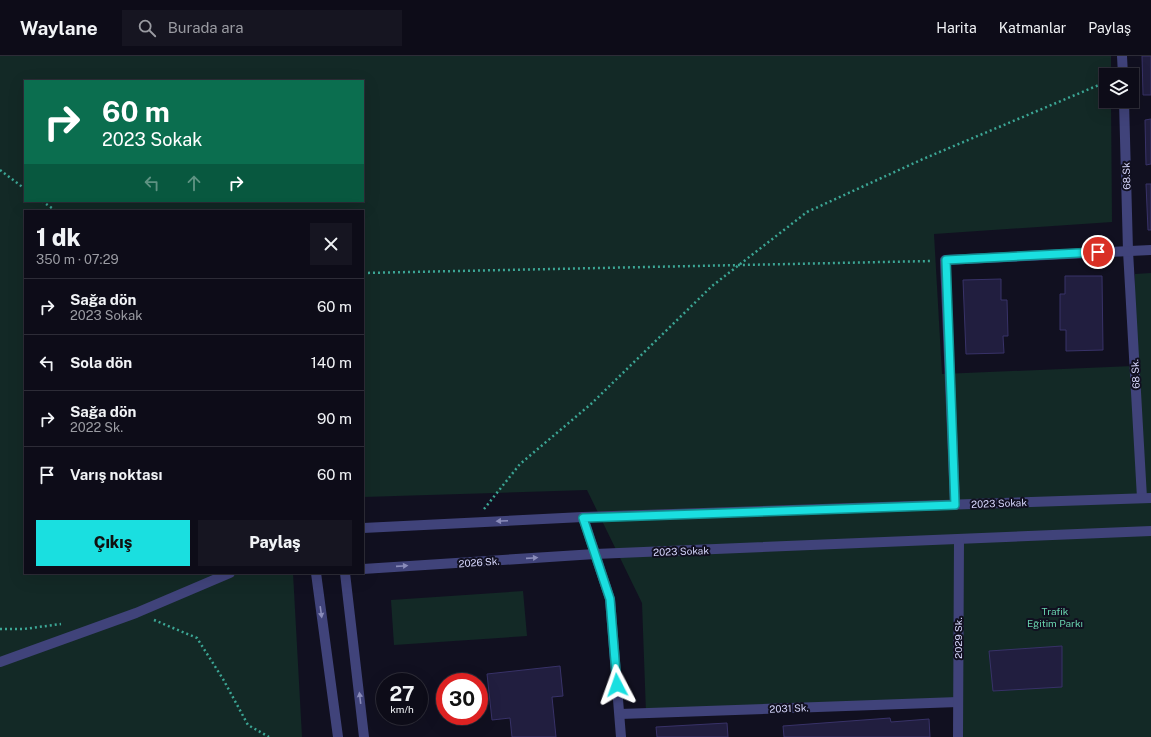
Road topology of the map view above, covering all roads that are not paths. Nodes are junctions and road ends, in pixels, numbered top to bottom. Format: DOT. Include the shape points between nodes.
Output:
graph roads {
  1 [pos="1122,56"];
  2 [pos="1123,68"];
  3 [pos="1124,108"];
  4 [pos="1151,250"];
  5 [pos="1128,251"];
  6 [pos="1147,498"];
  7 [pos="955,505"];
  8 [pos="583,518"];
  9 [pos="364,528"];
  10 [pos="1151,531"];
  11 [pos="959,539"];
  12 [pos="595,554"];
  13 [pos="364,569"];
  14 [pos="228,574"];
  15 [pos="316,574"];
  16 [pos="345,574"];
  17 [pos="0,662"];
  18 [pos="958,702"];
  19 [pos="620,714"];
  20 [pos="338,737"];
  21 [pos="364,737"];
  22 [pos="621,737"];
  23 [pos="958,737"];
  1 -- 2 [label="street"];
  3 -- 5 [label="street, 68.Sk"];
  4 -- 5 [label="street"];
  5 -- 6 [label="street, 68 Sk."];
  5 -- 7 [label="street" via="946,260"];
  6 -- 7 [label="street, 2023 Sokak"];
  7 -- 8 [label="street, 2023 Sokak"];
  8 -- 9 [label="street, one-way"];
  8 -- 12 [label="street"];
  10 -- 11 [label="street, 2023 Sokak"];
  11 -- 12 [label="street, 2023 Sokak"];
  11 -- 18 [label="street, 2029 Sk."];
  13 -- 12 [label="street, 2026 Sk., one-way"];
  12 -- 19 [label="street" via="610,599"];
  14 -- 17 [label="street" via="136,613"];
  15 -- 20 [label="street, one-way"];
  21 -- 16 [label="street, one-way"];
  18 -- 19 [label="street, 2031 Sk."];
  18 -- 23 [label="street, 2029 Sk."];
  19 -- 22 [label="street"];
}
